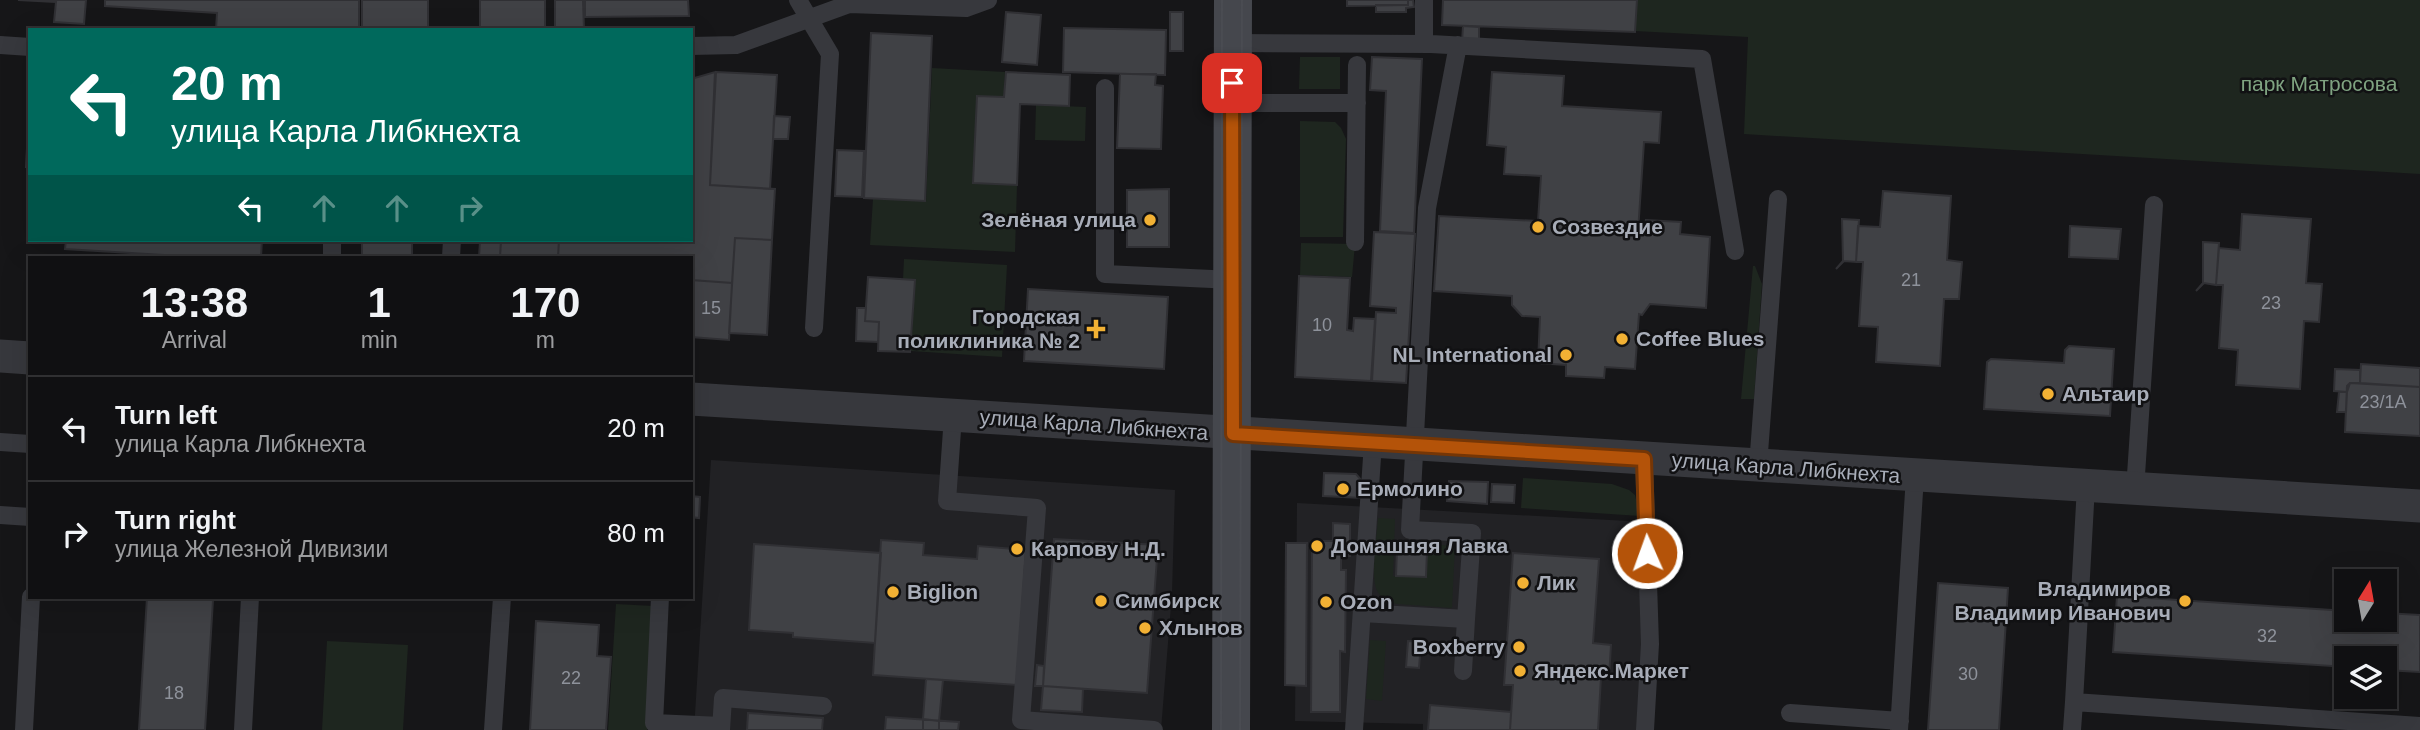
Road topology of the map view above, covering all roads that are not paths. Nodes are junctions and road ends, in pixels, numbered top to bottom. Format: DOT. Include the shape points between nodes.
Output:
graph roads {
  1 [pos="798,0"];
  2 [pos="988,0"];
  3 [pos="1233,0"];
  4 [pos="1424,0"];
  5 [pos="809,19"];
  6 [pos="1232,43"];
  7 [pos="1424,44"];
  8 [pos="0,45"];
  9 [pos="1458,45"];
  10 [pos="28,47"];
  11 [pos="693,47"];
  12 [pos="1357,65"];
  13 [pos="1105,88"];
  14 [pos="1232,103"];
  15 [pos="1357,103"];
  16 [pos="1778,199"];
  17 [pos="2154,205"];
  18 [pos="1355,242"];
  19 [pos="1735,251"];
  20 [pos="1233,280"];
  21 [pos="814,328"];
  22 [pos="0,356"];
  23 [pos="28,358"];
  24 [pos="693,399"];
  25 [pos="953,416"];
  26 [pos="1233,434"];
  27 [pos="0,442"];
  28 [pos="1373,442"];
  29 [pos="28,444"];
  30 [pos="1415,444"];
  31 [pos="1644,459"];
  32 [pos="1758,466"];
  33 [pos="1914,476"];
  34 [pos="2086,486"];
  35 [pos="2135,490"];
  36 [pos="2420,506"];
  37 [pos="0,516"];
  38 [pos="28,517"];
  39 [pos="31,599"];
  40 [pos="250,599"];
  41 [pos="502,599"];
  42 [pos="660,599"];
  43 [pos="1362,613"];
  44 [pos="1466,619"];
  45 [pos="1464,671"];
  46 [pos="2074,702"];
  47 [pos="823,706"];
  48 [pos="1790,713"];
  49 [pos="1899,726"];
  50 [pos="2420,726"];
  51 [pos="721,728"];
  52 [pos="24,730"];
  53 [pos="243,730"];
  54 [pos="493,730"];
  55 [pos="1154,730"];
  56 [pos="1231,730"];
  57 [pos="1354,730"];
  58 [pos="1644,730"];
  59 [pos="2072,730"];
  1 -- 5 [label="lane"];
  2 -- 5 [label="lane" via="966,8 849,4"];
  3 -- 6 [label="street"];
  4 -- 7 [label="lane"];
  5 -- 11 [label="lane" via="736,45"];
  5 -- 21 [label="lane" via="830,54"];
  6 -- 7 [label="lane"];
  6 -- 14 [label="street"];
  7 -- 9 [label="lane"];
  8 -- 10 [label="lane"];
  9 -- 19 [label="lane" via="1702,59"];
  9 -- 30 [label="lane" via="1427,208"];
  12 -- 15 [label="lane"];
  13 -- 20 [label="lane" via="1105,274"];
  14 -- 15 [label="lane"];
  14 -- 20 [label="street"];
  15 -- 18 [label="lane"];
  16 -- 32 [label="lane"];
  17 -- 35 [label="lane"];
  20 -- 26 [label="street"];
  22 -- 23 [label="street"];
  24 -- 25 [label="street, улица Карла Либкнехта"];
  25 -- 26 [label="street, улица Карла Либкнехта"];
  25 -- 55 [label="lane" via="947,501 1037,508 1021,720"];
  26 -- 28 [label="street, улица Карла Либкнехта"];
  26 -- 56 [label="street"];
  27 -- 29 [label="lane"];
  28 -- 30 [label="street, улица Карла Либкнехта"];
  28 -- 43 [label="lane"];
  30 -- 31 [label="street, улица Карла Либкнехта"];
  30 -- 44 [label="lane" via="1410,530 1472,533"];
  31 -- 32 [label="street, улица Карла Либкнехта"];
  31 -- 58 [label="lane" via="1650,645"];
  32 -- 33 [label="street, улица Карла Либкнехта"];
  33 -- 34 [label="street, улица Карла Либкнехта"];
  33 -- 49 [label="lane"];
  34 -- 35 [label="street, улица Карла Либкнехта"];
  34 -- 46 [label="lane"];
  35 -- 36 [label="street, улица Карла Либкнехта"];
  37 -- 38 [label="lane"];
  39 -- 52 [label="lane"];
  40 -- 53 [label="lane"];
  41 -- 54 [label="lane"];
  42 -- 51 [label="lane" via="654,723"];
  43 -- 44 [label="lane"];
  43 -- 57 [label="lane"];
  44 -- 45 [label="lane"];
  46 -- 50 [label="lane"];
  46 -- 59 [label="lane"];
  47 -- 51 [label="lane" via="723,698"];
  48 -- 49 [label="lane"];
}
